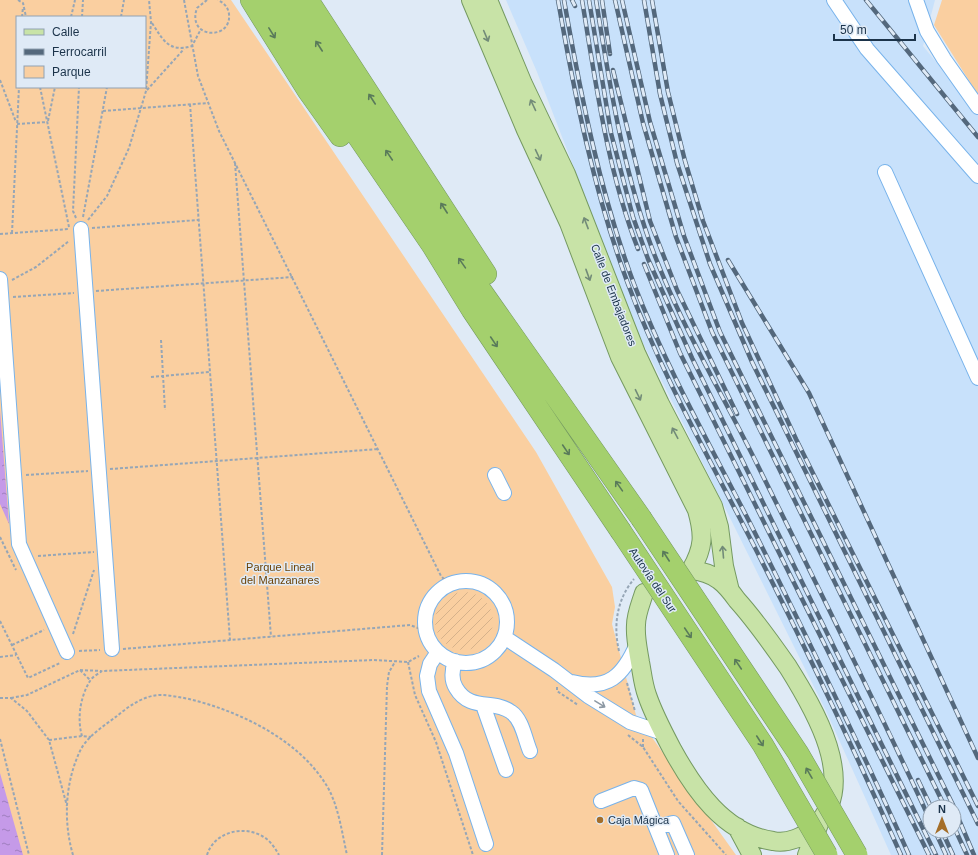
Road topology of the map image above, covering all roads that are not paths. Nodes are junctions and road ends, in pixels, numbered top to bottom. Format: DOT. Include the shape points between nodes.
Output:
graph roads {
  1 [pos="251,0"];
  2 [pos="271,0"];
  3 [pos="289,0"];
  4 [pos="308,0"];
  5 [pos="471,0"];
  6 [pos="488,0"];
  7 [pos="834,0"];
  8 [pos="916,0"];
  9 [pos="978,107"];
  10 [pos="885,172"];
  11 [pos="978,176"];
  12 [pos="75,229"];
  13 [pos="1,287"];
  14 [pos="472,310"];
  15 [pos="978,378"];
  16 [pos="566,408"];
  17 [pos="495,475"];
  18 [pos="504,493"];
  19 [pos="494,582"];
  20 [pos="730,591"];
  21 [pos="644,593"];
  22 [pos="499,597"];
  23 [pos="504,637"];
  24 [pos="637,644"];
  25 [pos="112,650"];
  26 [pos="436,650"];
  27 [pos="62,654"];
  28 [pos="455,661"];
  29 [pos="564,678"];
  30 [pos="483,705"];
  31 [pos="663,733"];
  32 [pos="530,751"];
  33 [pos="506,770"];
  34 [pos="601,801"];
  35 [pos="819,823"];
  36 [pos="656,827"];
  37 [pos="737,827"];
  38 [pos="486,844"];
  39 [pos="667,855"];
  40 [pos="687,855"];
  41 [pos="752,855"];
  42 [pos="807,855"];
  43 [pos="827,855"];
  44 [pos="857,855"];
  1 -- 14 [label="highway, one-way" via="308,91 430,259"];
  2 -- 14 [label="highway" via="333,100 432,245"];
  16 -- 3 [label="highway, one-way" via="461,262"];
  16 -- 4 [label="highway, one-way" via="477,259"];
  5 -- 20 [label="main road, Calle de Embajadores, one-way" via="569,223 620,357 697,510 703,531 701,547 692,570 712,575"];
  20 -- 6 [label="main road, Calle de Embajadores, one-way" via="713,506 636,352 566,174 523,84"];
  7 -- 11 [label="street" via="867,49"];
  8 -- 9 [label="street" via="933,42"];
  10 -- 15 [label="street"];
  12 -- 25 [label="street" via="84,292 102,551"];
  13 -- 27 [label="street" via="19,544"];
  14 -- 43 [label="highway, Autovía del Sur, one-way, bridge" via="763,745"];
  44 -- 16 [label="highway, one-way, bridge" via="798,753"];
  17 -- 18 [label="street"];
  19 -- 22 [label="street"];
  20 -- 35 [label="main road" via="781,657 821,727 832,761 834,782 830,803"];
  21 -- 24 [label="main road" via="636,624"];
  22 -- 23 [label="street" via="506,610 508,623"];
  22 -- 26 [label="street" via="490,588 478,582 463,581 449,584 437,592 429,604 425,617 426,631"];
  23 -- 28 [label="street" via="497,649 486,658 473,662"];
  23 -- 29 [label="street"];
  24 -- 29 [label="street" via="629,664 606,683 588,686"];
  24 -- 31 [label="main road" via="647,694"];
  26 -- 28 [label="street" via="445,658"];
  26 -- 38 [label="street" via="427,676 429,691 456,753"];
  28 -- 30 [label="street" via="452,677 461,696 470,702"];
  29 -- 31 [label="street, one-way" via="630,722"];
  30 -- 32 [label="street" via="510,710 516,716"];
  30 -- 33 [label="street"];
  31 -- 37 [label="main road" via="699,793 716,812"];
  34 -- 36 [label="street" via="637,788 641,790"];
  35 -- 37 [label="main road" via="792,840 774,841"];
  35 -- 42 [label="main road"];
  36 -- 39 [label="street"];
  36 -- 40 [label="street" via="673,823"];
  37 -- 41 [label="main road"];
}
